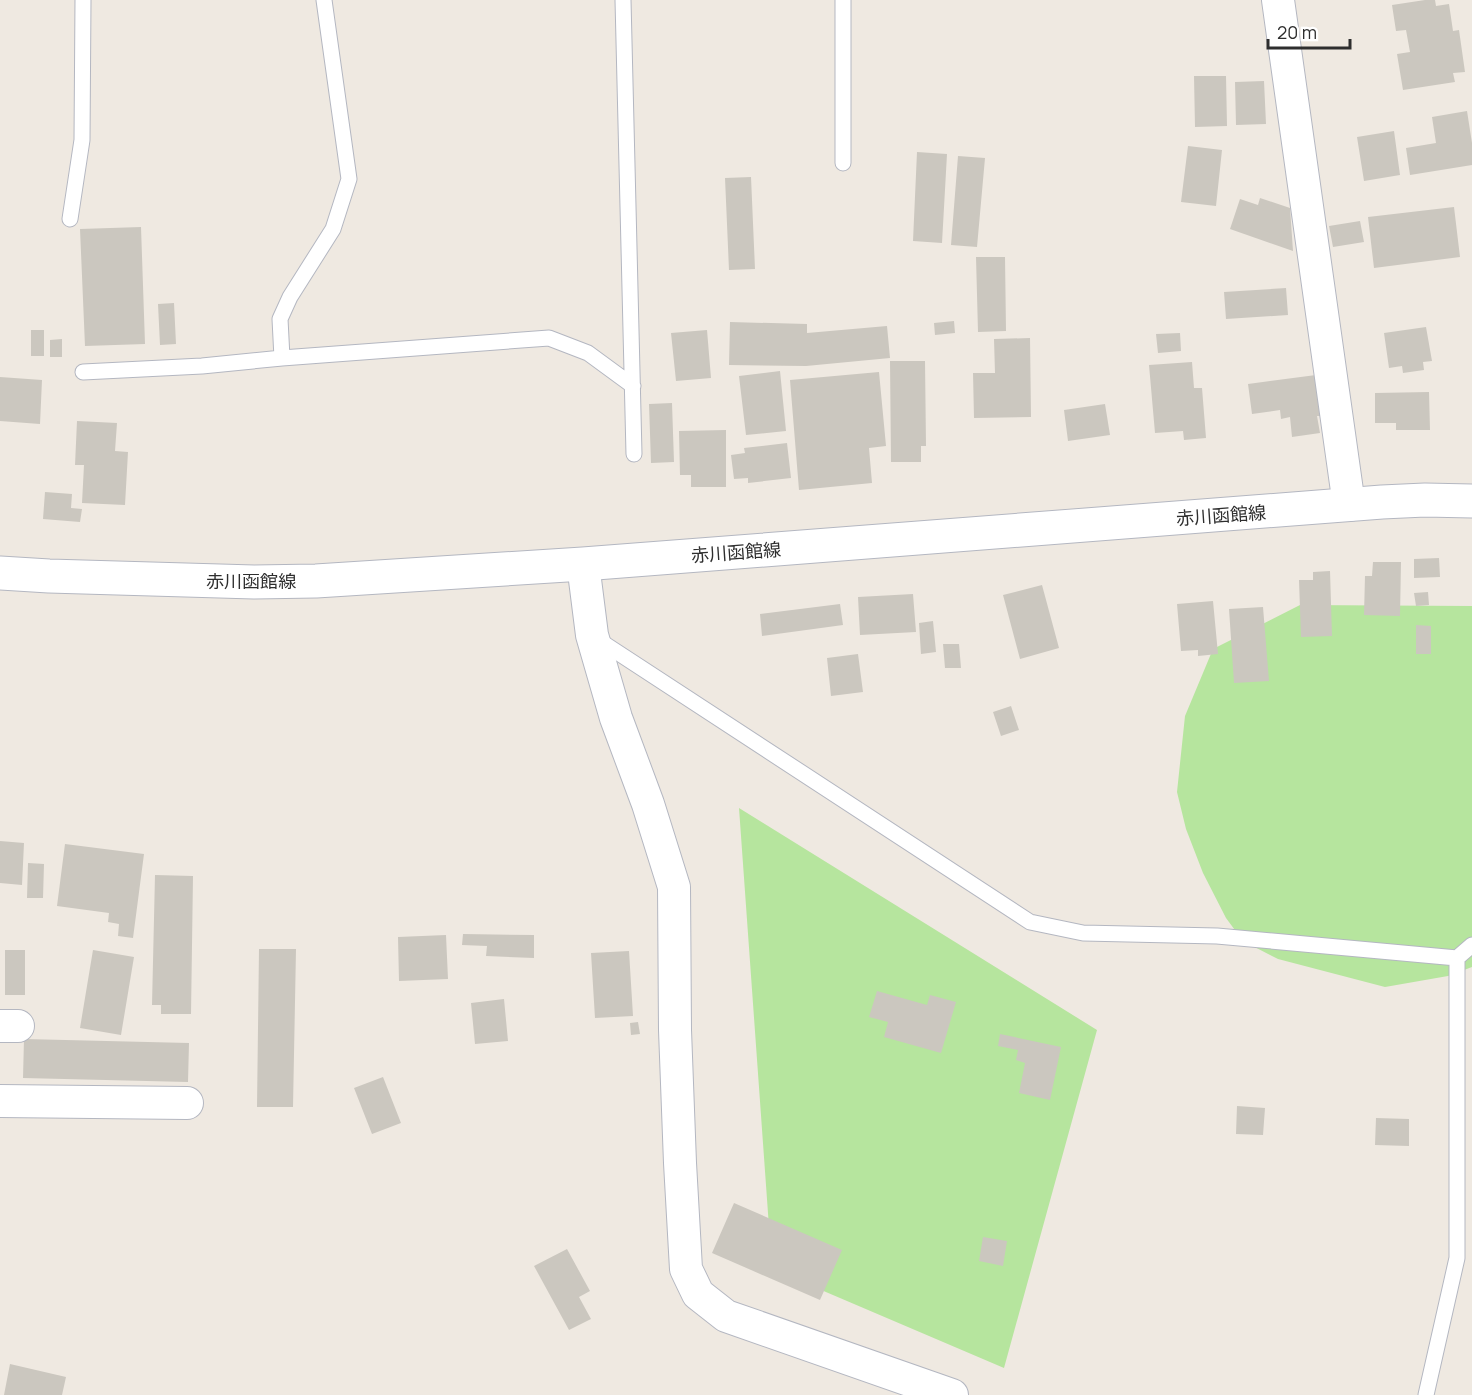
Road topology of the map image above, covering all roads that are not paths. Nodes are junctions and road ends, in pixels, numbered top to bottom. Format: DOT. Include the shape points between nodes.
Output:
graph roads {
  1 [pos="83,0"];
  2 [pos="324,0"];
  3 [pos="623,0"];
  4 [pos="843,0"];
  5 [pos="1278,0"];
  6 [pos="843,163"];
  7 [pos="70,219"];
  8 [pos="282,358"];
  9 [pos="83,372"];
  10 [pos="633,386"];
  11 [pos="634,454"];
  12 [pos="1472,501"];
  13 [pos="1349,505"];
  14 [pos="583,564"];
  15 [pos="0,573"];
  16 [pos="592,635"];
  17 [pos="1471,947"];
  18 [pos="1457,958"];
  19 [pos="0,1101"];
  20 [pos="187,1103"];
  21 [pos="952,1395"];
  22 [pos="1426,1395"];
  1 -- 7 [label="lane" via="82,140"];
  2 -- 8 [label="lane" via="349,179 333,229 280,319"];
  3 -- 10 [label="lane"];
  4 -- 6 [label="lane"];
  5 -- 13 [label="street"];
  8 -- 9 [label="lane"];
  8 -- 10 [label="lane" via="549,338 588,353"];
  10 -- 11 [label="lane"];
  12 -- 13 [label="main road, 赤川函館線"];
  13 -- 14 [label="main road, 赤川函館線"];
  14 -- 15 [label="main road, 赤川函館線" via="285,582"];
  14 -- 16 [label="street"];
  16 -- 18 [label="lane" via="1030,922 1083,933 1217,936"];
  16 -- 21 [label="street" via="674,887 675,1030 686,1269 698,1294 726,1316"];
  17 -- 18 [label="lane"];
  18 -- 22 [label="lane" via="1457,1258"];
  19 -- 20 [label="street"];
}
